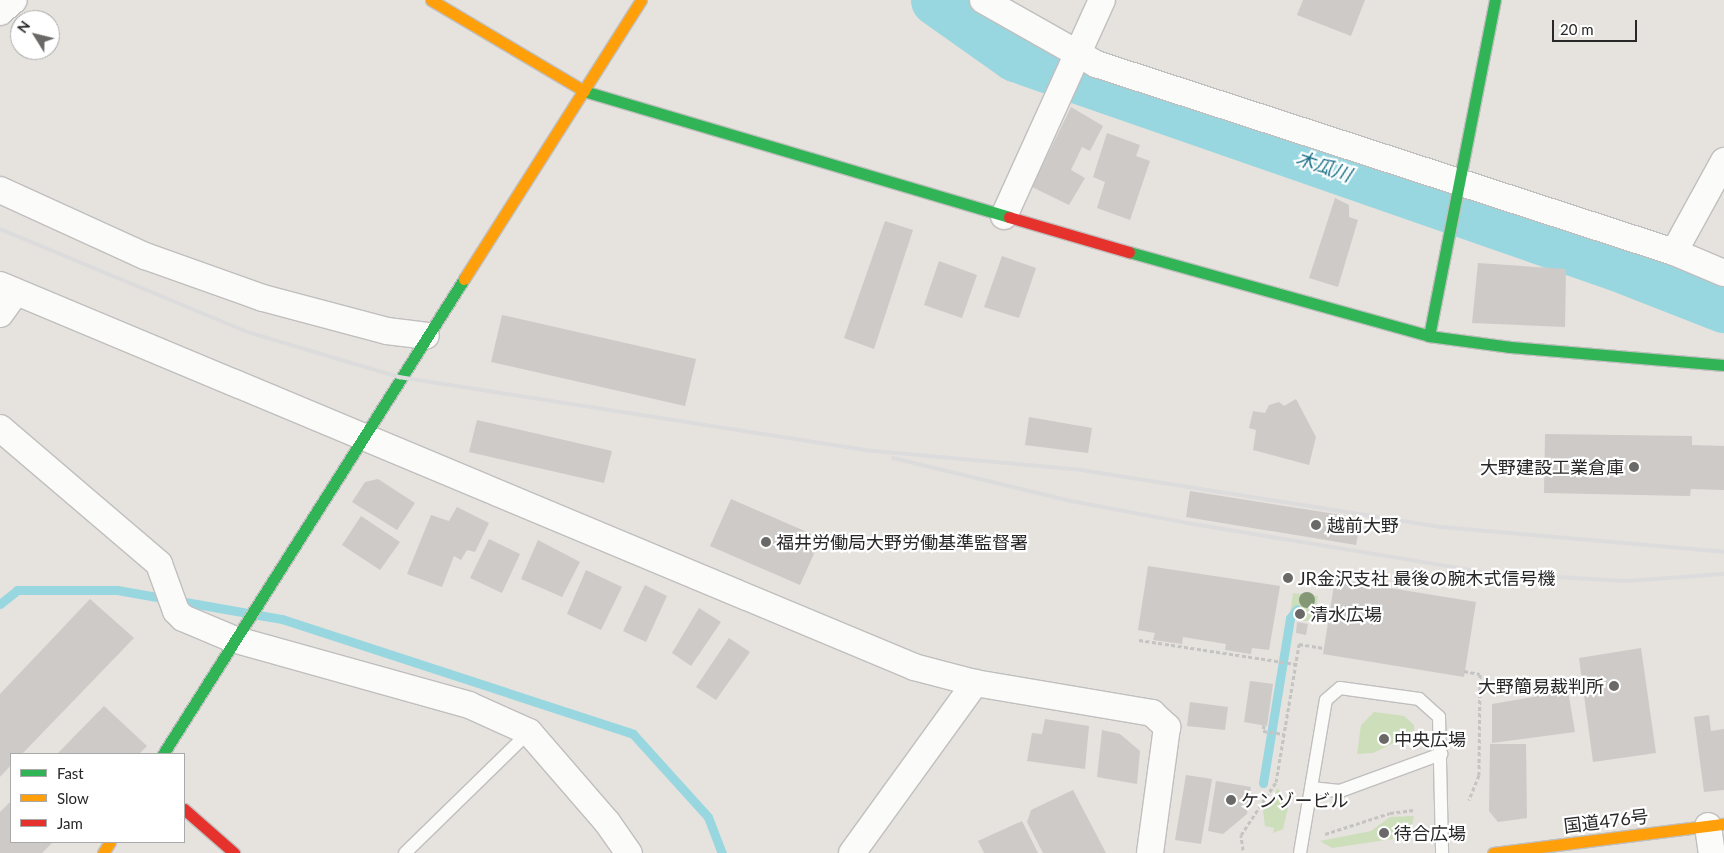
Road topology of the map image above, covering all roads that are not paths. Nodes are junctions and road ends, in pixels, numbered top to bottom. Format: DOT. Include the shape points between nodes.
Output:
graph roads {
  1 [pos="14,0"];
  2 [pos="432,0"];
  3 [pos="641,0"];
  4 [pos="984,0"];
  5 [pos="1102,0"];
  6 [pos="1495,0"];
  7 [pos="0,12"];
  8 [pos="1074,57"];
  9 [pos="584,92"];
  10 [pos="1724,161"];
  11 [pos="1457,188"];
  12 [pos="0,190"];
  13 [pos="1004,216"];
  14 [pos="1674,252"];
  15 [pos="1724,273"];
  16 [pos="8,288"];
  17 [pos="0,314"];
  18 [pos="426,336"];
  19 [pos="1429,336"];
  20 [pos="1724,365"];
  21 [pos="0,428"];
  22 [pos="362,437"];
  23 [pos="238,631"];
  24 [pos="974,683"];
  25 [pos="529,732"];
  26 [pos="164,753"];
  27 [pos="1441,754"];
  28 [pos="1311,788"];
  29 [pos="185,811"];
  30 [pos="1716,825"];
  31 [pos="234,853"];
  32 [pos="405,853"];
  33 [pos="629,853"];
  34 [pos="852,853"];
  35 [pos="1150,853"];
  36 [pos="1300,853"];
  37 [pos="1442,853"];
  38 [pos="1493,853"];
  39 [pos="1712,853"];
  1 -- 7 [label="street"];
  2 -- 9 [label="main road"];
  3 -- 9 [label="main road"];
  4 -- 8 [label="street"];
  5 -- 8 [label="street"];
  6 -- 11 [label="main road"];
  8 -- 11 [label="street"];
  8 -- 13 [label="street"];
  9 -- 13 [label="main road"];
  9 -- 18 [label="main road"];
  10 -- 14 [label="street"];
  11 -- 14 [label="street"];
  11 -- 19 [label="main road"];
  12 -- 18 [label="street" via="145,256 263,298 387,331"];
  13 -- 19 [label="main road" via="1322,309"];
  14 -- 15 [label="street"];
  16 -- 17 [label="street"];
  16 -- 22 [label="street"];
  18 -- 22 [label="main road"];
  19 -- 20 [label="main road" via="1510,347"];
  21 -- 23 [label="street" via="159,564 176,612 183,618"];
  22 -- 23 [label="main road"];
  22 -- 24 [label="street" via="914,667"];
  23 -- 25 [label="street" via="469,706"];
  23 -- 26 [label="main road"];
  24 -- 34 [label="street"];
  24 -- 35 [label="street" via="1152,713 1167,727"];
  25 -- 32 [label="lane"];
  25 -- 33 [label="street" via="607,822"];
  27 -- 28 [label="lane" via="1340,791"];
  27 -- 28 [label="lane" via="1439,716 1419,699 1340,688 1326,700"];
  27 -- 37 [label="lane"];
  28 -- 36 [label="lane"];
  29 -- 31 [label="main road"];
  30 -- 38 [label="main road, 国道476号"];
  30 -- 39 [label="street"];
}
